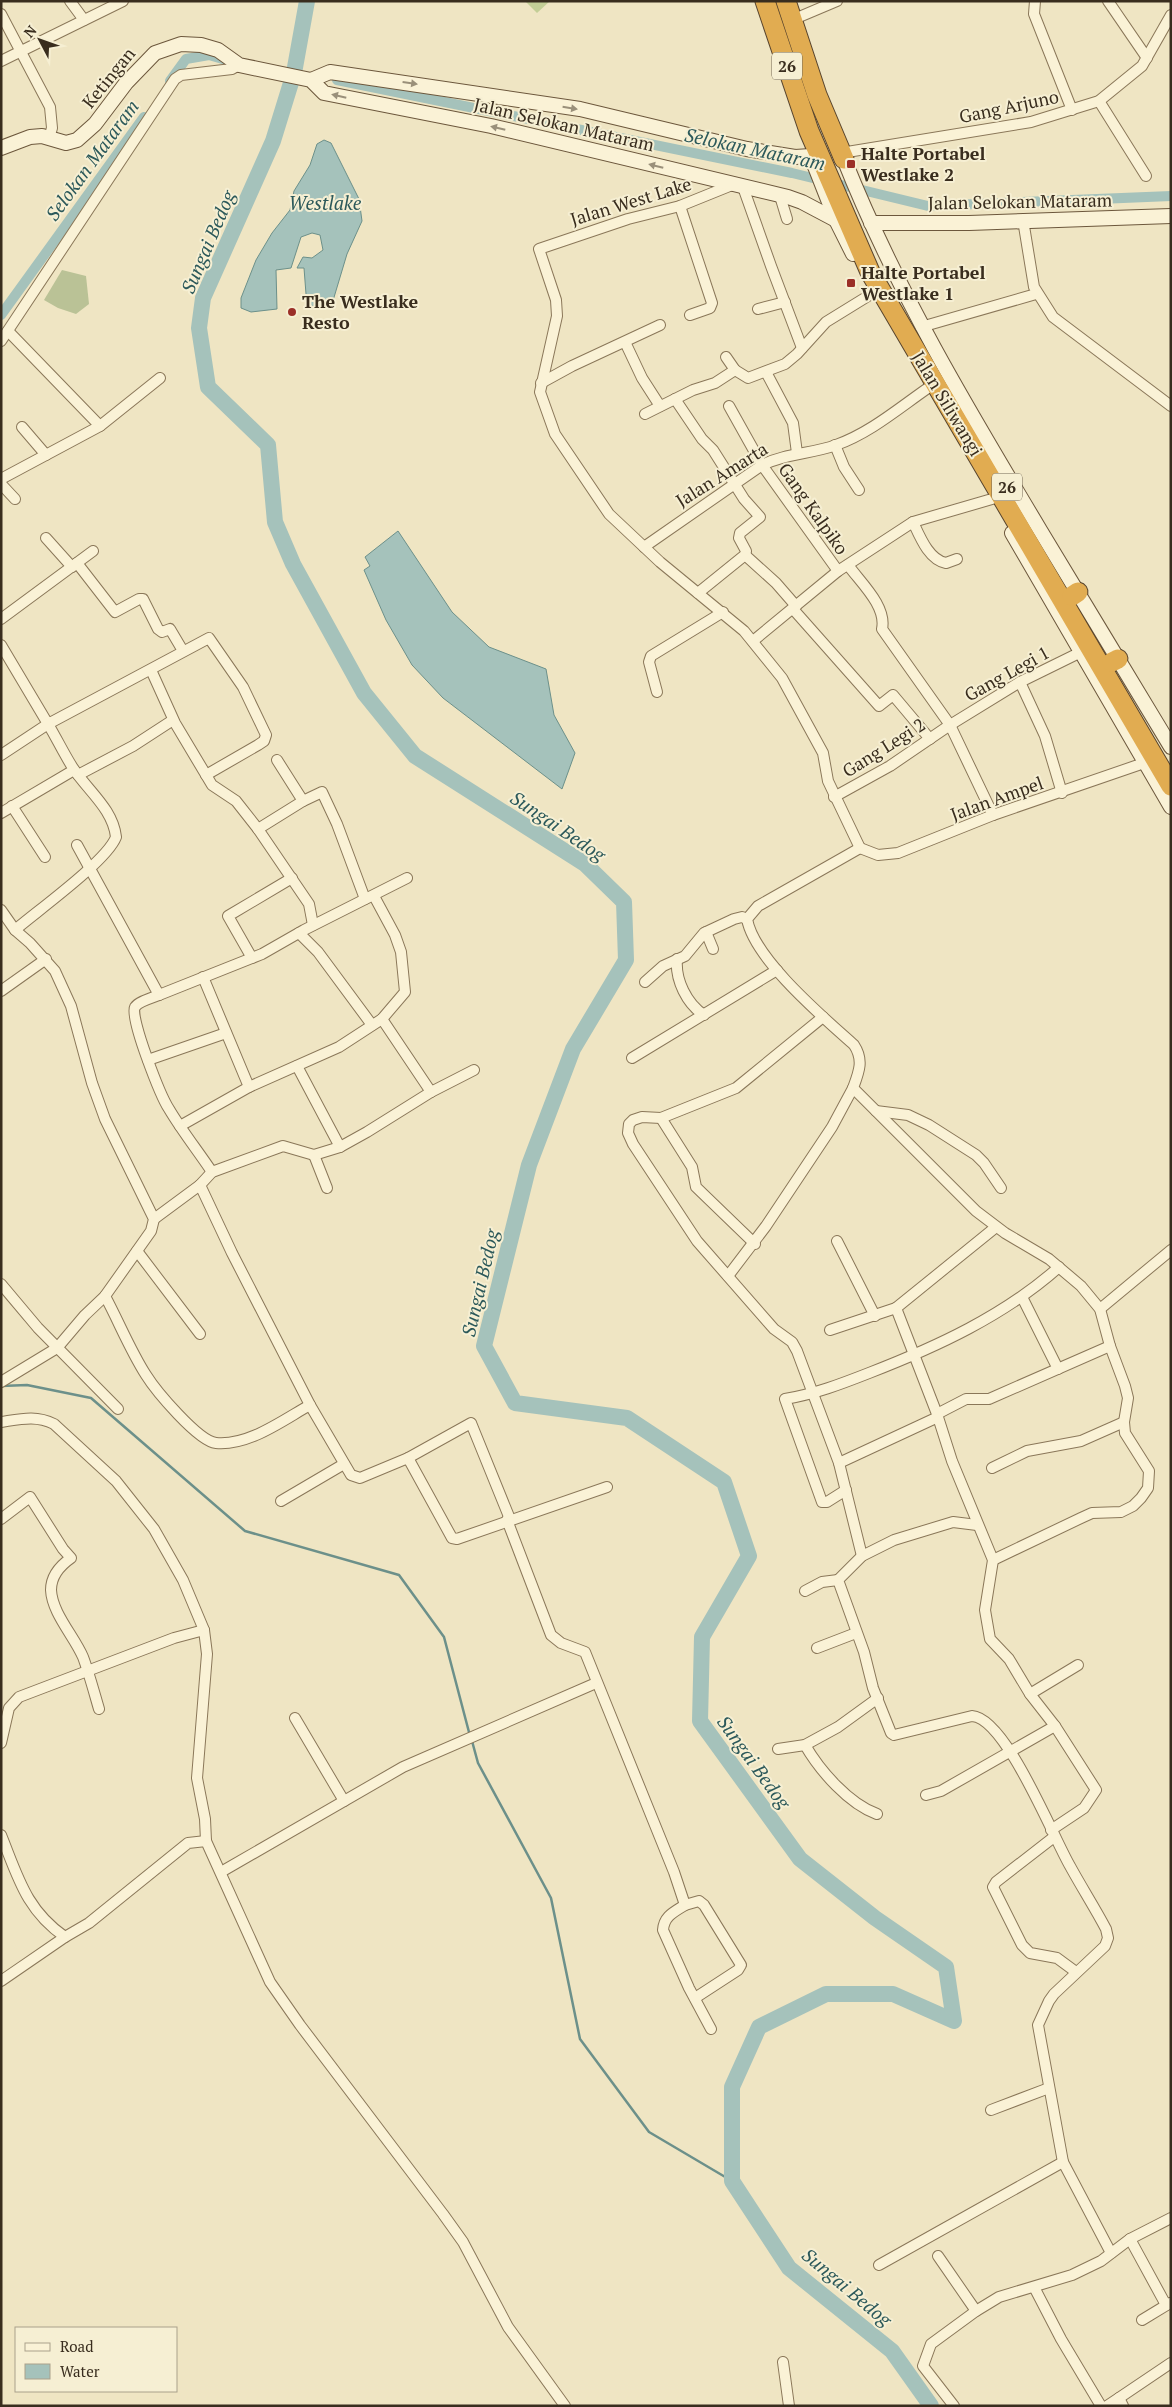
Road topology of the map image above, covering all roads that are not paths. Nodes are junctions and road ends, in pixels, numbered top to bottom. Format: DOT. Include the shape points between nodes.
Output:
graph roads {
  1 [pos="70,1"];
  2 [pos="123,1"];
  3 [pos="756,1"];
  4 [pos="765,1"];
  5 [pos="777,1"];
  6 [pos="786,1"];
  7 [pos="837,1"];
  8 [pos="1035,1"];
  9 [pos="1108,1"];
  10 [pos="1,14"];
  11 [pos="1171,15"];
  12 [pos="84,20"];
  13 [pos="792,20"];
  14 [pos="20,51"];
  15 [pos="1147,58"];
  16 [pos="1,61"];
  17 [pos="242,66"];
  18 [pos="308,80"];
  19 [pos="1099,101"];
  20 [pos="1072,110"];
  21 [pos="814,130"];
  22 [pos="49,138"];
  23 [pos="1,148"];
  24 [pos="842,156"];
  25 [pos="813,160"];
  26 [pos="1146,176"];
  27 [pos="738,186"];
  28 [pos="780,196"];
  29 [pos="680,206"];
  30 [pos="849,212"];
  31 [pos="1171,216"];
  32 [pos="787,219"];
  33 [pos="1023,220"];
  34 [pos="873,293"];
  35 [pos="1036,294"];
  36 [pos="784,302"];
  37 [pos="758,309"];
  38 [pos="690,315"];
  39 [pos="660,325"];
  40 [pos="921,327"];
  41 [pos="8,331"];
  42 [pos="1,341"];
  43 [pos="625,342"];
  44 [pos="802,348"];
  45 [pos="726,357"];
  46 [pos="735,370"];
  47 [pos="766,372"];
  48 [pos="160,378"];
  49 [pos="542,383"];
  50 [pos="928,388"];
  51 [pos="675,399"];
  52 [pos="660,406"];
  53 [pos="729,406"];
  54 [pos="1171,406"];
  55 [pos="644,414"];
  56 [pos="100,426"];
  57 [pos="22,427"];
  58 [pos="835,445"];
  59 [pos="797,453"];
  60 [pos="46,455"];
  61 [pos="762,465"];
  62 [pos="989,468"];
  63 [pos="1,479"];
  64 [pos="1,484"];
  65 [pos="734,485"];
  66 [pos="859,490"];
  67 [pos="15,499"];
  68 [pos="992,499"];
  69 [pos="913,522"];
  70 [pos="46,538"];
  71 [pos="644,547"];
  72 [pos="93,551"];
  73 [pos="745,555"];
  74 [pos="957,559"];
  75 [pos="1046,563"];
  76 [pos="75,565"];
  77 [pos="848,565"];
  78 [pos="838,572"];
  79 [pos="698,593"];
  80 [pos="1075,594"];
  81 [pos="794,607"];
  82 [pos="723,612"];
  83 [pos="1,619"];
  84 [pos="753,641"];
  85 [pos="1,645"];
  86 [pos="183,651"];
  87 [pos="1086,655"];
  88 [pos="1115,660"];
  89 [pos="151,670"];
  90 [pos="1020,682"];
  91 [pos="657,692"];
  92 [pos="174,720"];
  93 [pos="48,724"];
  94 [pos="950,725"];
  95 [pos="930,739"];
  96 [pos="1171,747"];
  97 [pos="1,755"];
  98 [pos="277,760"];
  99 [pos="1171,761"];
  100 [pos="1144,763"];
  101 [pos="76,772"];
  102 [pos="206,775"];
  103 [pos="1171,786"];
  104 [pos="1062,793"];
  105 [pos="834,797"];
  106 [pos="303,801"];
  107 [pos="12,806"];
  108 [pos="1171,807"];
  109 [pos="1,813"];
  110 [pos="993,815"];
  111 [pos="258,829"];
  112 [pos="77,845"];
  113 [pos="860,848"];
  114 [pos="45,857"];
  115 [pos="89,868"];
  116 [pos="292,878"];
  117 [pos="407,878"];
  118 [pos="369,898"];
  119 [pos="1,910"];
  120 [pos="747,919"];
  121 [pos="313,925"];
  122 [pos="15,930"];
  123 [pos="706,932"];
  124 [pos="299,933"];
  125 [pos="713,949"];
  126 [pos="252,958"];
  127 [pos="46,959"];
  128 [pos="676,959"];
  129 [pos="777,970"];
  130 [pos="203,977"];
  131 [pos="644,982"];
  132 [pos="1,991"];
  133 [pos="159,995"];
  134 [pos="704,1015"];
  135 [pos="824,1017"];
  136 [pos="382,1019"];
  137 [pos="372,1025"];
  138 [pos="226,1033"];
  139 [pos="632,1058"];
  140 [pos="148,1060"];
  141 [pos="297,1066"];
  142 [pos="474,1070"];
  143 [pos="249,1087"];
  144 [pos="853,1088"];
  145 [pos="431,1092"];
  146 [pos="876,1111"];
  147 [pos="662,1118"];
  148 [pos="180,1126"];
  149 [pos="340,1147"];
  150 [pos="314,1155"];
  151 [pos="212,1172"];
  152 [pos="200,1185"];
  153 [pos="327,1188"];
  154 [pos="1001,1188"];
  155 [pos="154,1219"];
  156 [pos="996,1227"];
  157 [pos="837,1241"];
  158 [pos="755,1244"];
  159 [pos="1171,1250"];
  160 [pos="137,1251"];
  161 [pos="1059,1267"];
  162 [pos="728,1276"];
  163 [pos="1,1284"];
  164 [pos="106,1296"];
  165 [pos="1022,1297"];
  166 [pos="896,1308"];
  167 [pos="1100,1309"];
  168 [pos="874,1316"];
  169 [pos="830,1330"];
  170 [pos="200,1334"];
  171 [pos="1110,1346"];
  172 [pos="57,1348"];
  173 [pos="913,1356"];
  174 [pos="1058,1369"];
  175 [pos="1,1382"];
  176 [pos="813,1394"];
  177 [pos="310,1405"];
  178 [pos="118,1409"];
  179 [pos="938,1415"];
  180 [pos="1,1422"];
  181 [pos="1124,1422"];
  182 [pos="408,1458"];
  183 [pos="344,1464"];
  184 [pos="839,1464"];
  185 [pos="992,1468"];
  186 [pos="607,1487"];
  187 [pos="846,1490"];
  188 [pos="281,1501"];
  189 [pos="1,1518"];
  190 [pos="509,1519"];
  191 [pos="977,1525"];
  192 [pos="862,1556"];
  193 [pos="992,1560"];
  194 [pos="838,1580"];
  195 [pos="805,1591"];
  196 [pos="199,1630"];
  197 [pos="856,1633"];
  198 [pos="818,1648"];
  199 [pos="1078,1665"];
  200 [pos="86,1670"];
  201 [pos="596,1683"];
  202 [pos="1030,1694"];
  203 [pos="878,1698"];
  204 [pos="99,1709"];
  205 [pos="295,1718"];
  206 [pos="1055,1726"];
  207 [pos="1,1742"];
  208 [pos="805,1745"];
  209 [pos="778,1749"];
  210 [pos="1011,1753"];
  211 [pos="926,1795"];
  212 [pos="344,1802"];
  213 [pos="877,1814"];
  214 [pos="1053,1833"];
  215 [pos="1,1835"];
  216 [pos="206,1841"];
  217 [pos="221,1872"];
  218 [pos="685,1905"];
  219 [pos="65,1937"];
  220 [pos="1076,1972"];
  221 [pos="1,1981"];
  222 [pos="695,1998"];
  223 [pos="711,2029"];
  224 [pos="1049,2088"];
  225 [pos="991,2110"];
  226 [pos="1063,2162"];
  227 [pos="1171,2218"];
  228 [pos="1130,2240"];
  229 [pos="1111,2253"];
  230 [pos="938,2256"];
  231 [pos="879,2265"];
  232 [pos="1034,2287"];
  233 [pos="1168,2304"];
  234 [pos="976,2311"];
  235 [pos="1142,2320"];
  236 [pos="783,2362"];
  237 [pos="1171,2362"];
  238 [pos="1121,2402"];
  239 [pos="565,2406"];
  240 [pos="789,2406"];
  241 [pos="954,2406"];
  242 [pos="1101,2406"];
  243 [pos="1107,2406"];
  1 -- 12 [label="street"];
  2 -- 12 [label="street"];
  3 -- 25 [label="highway" via="773,59"];
  4 -- 21 [label="highway, Jalan Siliwangi / 26"];
  5 -- 21 [label="highway, Jalan Siliwangi / 26"];
  6 -- 13 [label="highway"];
  7 -- 13 [label="street"];
  8 -- 20 [label="street" via="1034,14"];
  9 -- 15 [label="street"];
  10 -- 14 [label="street"];
  11 -- 15 [label="street, Gang Arjuno"];
  12 -- 14 [label="street"];
  13 -- 24 [label="highway"];
  14 -- 16 [label="street"];
  14 -- 22 [label="street" via="50,107 52,128"];
  15 -- 19 [label="street, Gang Arjuno" via="1142,66"];
  17 -- 18 [label="street, Jalan Selokan Mataram"];
  17 -- 22 [label="street, Ketingan" via="218,50 200,45 181,44 154,52 84,136 66,143"];
  17 -- 41 [label="street, Jalan Selokan Mataram" via="181,75 175,79"];
  18 -- 25 [label="street, Jalan Selokan Mataram, one-way" via="330,72 481,93 580,109 747,149"];
  27 -- 18 [label="street, Jalan Selokan Mataram, one-way" via="491,126 324,93"];
  19 -- 20 [label="street, Gang Arjuno"];
  19 -- 26 [label="street"];
  20 -- 24 [label="street, Gang Arjuno" via="1031,122"];
  21 -- 30 [label="highway, Jalan Siliwangi / 26"];
  22 -- 23 [label="street, Ketingan" via="30,137"];
  24 -- 30 [label="street"];
  25 -- 30 [label="street"];
  27 -- 28 [label="street, Jalan Selokan Mataram"];
  27 -- 29 [label="street, Jalan West Lake"];
  27 -- 36 [label="street"];
  28 -- 30 [label="street, Jalan Selokan Mataram"];
  28 -- 32 [label="street"];
  29 -- 38 [label="street" via="712,303 710,308"];
  29 -- 49 [label="street, Jalan West Lake" via="628,219 539,249 556,300 557,316"];
  30 -- 33 [label="street, Jalan Selokan Mataram" via="969,223"];
  30 -- 34 [label="street"];
  30 -- 40 [label="street"];
  30 -- 62 [label="highway, Jalan Siliwangi / 26" via="870,272"];
  31 -- 33 [label="street, Jalan Selokan Mataram"];
  33 -- 35 [label="street"];
  34 -- 44 [label="street" via="826,322"];
  34 -- 50 [label="street"];
  35 -- 40 [label="street"];
  35 -- 54 [label="street" via="1053,317"];
  36 -- 37 [label="street"];
  36 -- 44 [label="street"];
  39 -- 43 [label="street"];
  40 -- 62 [label="street"];
  41 -- 42 [label="street, Jalan Selokan Mataram"];
  41 -- 56 [label="street"];
  43 -- 49 [label="street"];
  43 -- 52 [label="street"];
  44 -- 47 [label="street" via="785,364"];
  45 -- 46 [label="street"];
  46 -- 47 [label="street" via="748,378"];
  46 -- 51 [label="street" via="715,383"];
  47 -- 59 [label="street" via="793,423"];
  48 -- 56 [label="street"];
  49 -- 71 [label="street" via="540,392 555,434 609,514"];
  50 -- 58 [label="street, Jalan Amarta" via="863,433"];
  50 -- 62 [label="street"];
  51 -- 52 [label="street"];
  51 -- 65 [label="street" via="702,439 714,450"];
  52 -- 55 [label="street"];
  53 -- 61 [label="street, Gang Kalpiko"];
  56 -- 60 [label="street"];
  57 -- 60 [label="street"];
  58 -- 59 [label="street, Jalan Amarta"];
  58 -- 66 [label="street"];
  59 -- 61 [label="street, Jalan Amarta" via="777,457"];
  60 -- 63 [label="street"];
  61 -- 65 [label="street, Jalan Amarta"];
  61 -- 78 [label="street, Gang Kalpiko"];
  62 -- 68 [label="street"];
  62 -- 75 [label="highway, Jalan Siliwangi / 26"];
  62 -- 80 [label="street"];
  64 -- 67 [label="street"];
  65 -- 71 [label="street, Jalan Amarta"];
  65 -- 73 [label="street" via="760,517 740,533"];
  68 -- 69 [label="street"];
  68 -- 87 [label="street"];
  69 -- 74 [label="street" via="923,543 936,558 946,563"];
  69 -- 77 [label="street"];
  70 -- 76 [label="street"];
  71 -- 79 [label="street"];
  72 -- 76 [label="street"];
  73 -- 79 [label="street"];
  73 -- 81 [label="street" via="776,583"];
  75 -- 80 [label="highway, Jalan Siliwangi / 26"];
  75 -- 87 [label="highway, Jalan Siliwangi / 26"];
  76 -- 83 [label="street"];
  76 -- 86 [label="street" via="115,612 143,599 158,629 162,632 170,629"];
  77 -- 78 [label="street"];
  77 -- 94 [label="street" via="880,609 884,621 882,628"];
  78 -- 81 [label="street"];
  79 -- 82 [label="street"];
  80 -- 88 [label="highway, Jalan Siliwangi / 26"];
  81 -- 84 [label="street"];
  81 -- 95 [label="street" via="879,706 893,695"];
  82 -- 84 [label="street"];
  82 -- 91 [label="street" via="651,656 649,662"];
  84 -- 105 [label="street" via="782,678 809,724 823,753"];
  85 -- 93 [label="street"];
  86 -- 89 [label="street"];
  86 -- 102 [label="street" via="207,638 211,640 244,687 266,736 258,745"];
  87 -- 90 [label="street, Gang Legi 1"];
  87 -- 100 [label="street"];
  87 -- 103 [label="highway, Jalan Siliwangi / 26"];
  88 -- 96 [label="street"];
  88 -- 99 [label="highway, Jalan Siliwangi / 26"];
  89 -- 92 [label="street"];
  89 -- 93 [label="street"];
  90 -- 94 [label="street, Gang Legi 1"];
  90 -- 104 [label="street" via="1045,736"];
  92 -- 101 [label="street" via="133,746"];
  92 -- 102 [label="street"];
  93 -- 97 [label="street"];
  93 -- 101 [label="street"];
  94 -- 95 [label="street, Gang Legi 2"];
  94 -- 110 [label="street"];
  95 -- 105 [label="street, Gang Legi 2"];
  98 -- 106 [label="street"];
  100 -- 104 [label="street, Jalan Ampel"];
  100 -- 108 [label="street"];
  101 -- 107 [label="street"];
  101 -- 115 [label="street" via="102,804 116,833 111,846"];
  102 -- 111 [label="street" via="217,790 236,801"];
  104 -- 110 [label="street, Jalan Ampel"];
  105 -- 113 [label="street"];
  106 -- 111 [label="street"];
  106 -- 118 [label="street" via="322,792 325,796"];
  107 -- 109 [label="street"];
  107 -- 114 [label="street"];
  110 -- 113 [label="street, Jalan Ampel" via="898,853 878,855"];
  111 -- 116 [label="street"];
  112 -- 115 [label="street"];
  113 -- 120 [label="street" via="758,906"];
  115 -- 122 [label="street"];
  115 -- 133 [label="street"];
  116 -- 121 [label="street" via="310,904"];
  116 -- 126 [label="street" via="228,916"];
  117 -- 118 [label="street"];
  118 -- 121 [label="street"];
  118 -- 136 [label="street" via="395,935 401,952 406,991"];
  119 -- 122 [label="street"];
  120 -- 123 [label="street" via="734,919"];
  120 -- 129 [label="street" via="748,928"];
  121 -- 124 [label="street"];
  122 -- 127 [label="street"];
  123 -- 125 [label="street"];
  123 -- 128 [label="street" via="685,956"];
  124 -- 126 [label="street"];
  124 -- 137 [label="street" via="318,952"];
  126 -- 130 [label="street"];
  127 -- 132 [label="street"];
  127 -- 155 [label="street" via="71,1006 105,1119"];
  128 -- 131 [label="street"];
  128 -- 134 [label="street" via="681,984 690,1002"];
  129 -- 134 [label="street"];
  129 -- 135 [label="street"];
  130 -- 133 [label="street"];
  130 -- 138 [label="street"];
  133 -- 140 [label="street" via="135,1007"];
  134 -- 139 [label="street"];
  135 -- 144 [label="street" via="860,1054 860,1070"];
  135 -- 147 [label="street" via="736,1088"];
  136 -- 137 [label="street"];
  136 -- 145 [label="street"];
  137 -- 141 [label="street" via="339,1047"];
  138 -- 140 [label="street"];
  138 -- 143 [label="street"];
  140 -- 148 [label="street" via="167,1106"];
  141 -- 143 [label="street"];
  141 -- 149 [label="street"];
  142 -- 145 [label="street"];
  143 -- 148 [label="street"];
  144 -- 146 [label="street"];
  144 -- 158 [label="street" via="832,1127"];
  145 -- 149 [label="street"];
  146 -- 154 [label="street" via="908,1115 929,1124 976,1155"];
  146 -- 156 [label="street"];
  147 -- 158 [label="street" via="692,1167 696,1187"];
  147 -- 162 [label="street" via="633,1120 629,1128 632,1144 697,1241"];
  148 -- 151 [label="street"];
  149 -- 150 [label="street"];
  150 -- 151 [label="street" via="283,1146"];
  150 -- 153 [label="street"];
  151 -- 152 [label="street"];
  152 -- 155 [label="street"];
  152 -- 177 [label="street"];
  155 -- 160 [label="street" via="151,1231"];
  156 -- 161 [label="street"];
  156 -- 166 [label="street"];
  157 -- 168 [label="street"];
  158 -- 162 [label="street"];
  159 -- 167 [label="street"];
  160 -- 164 [label="street"];
  160 -- 170 [label="street"];
  161 -- 165 [label="street"];
  161 -- 167 [label="street"];
  162 -- 176 [label="street" via="774,1329 792,1342"];
  163 -- 172 [label="street"];
  164 -- 172 [label="street"];
  164 -- 177 [label="street" via="146,1376 180,1416 206,1440 216,1443 239,1441"];
  165 -- 173 [label="street"];
  165 -- 174 [label="street"];
  166 -- 168 [label="street"];
  166 -- 173 [label="street"];
  167 -- 171 [label="street"];
  168 -- 169 [label="street"];
  171 -- 174 [label="street"];
  171 -- 181 [label="street" via="1128,1398"];
  172 -- 175 [label="street"];
  172 -- 178 [label="street"];
  173 -- 176 [label="street"];
  173 -- 179 [label="street"];
  174 -- 179 [label="street" via="989,1399 966,1399"];
  176 -- 184 [label="street"];
  176 -- 187 [label="street" via="785,1399 822,1502"];
  177 -- 183 [label="street"];
  179 -- 184 [label="street"];
  179 -- 191 [label="street"];
  180 -- 196 [label="street" via="42,1418 54,1424 116,1481 154,1529 183,1580"];
  181 -- 185 [label="street" via="1081,1441 1027,1451"];
  181 -- 193 [label="street" via="1124,1433 1149,1471 1148,1488 1141,1498 1121,1512 1092,1513"];
  182 -- 183 [label="street" via="360,1478 351,1475"];
  182 -- 190 [label="street" via="452,1538"];
  182 -- 190 [label="street" via="471,1423"];
  183 -- 188 [label="street"];
  184 -- 187 [label="street"];
  186 -- 190 [label="street"];
  187 -- 192 [label="street"];
  189 -- 200 [label="street" via="30,1498 71,1558 58,1570 51,1590"];
  190 -- 201 [label="street" via="551,1636 585,1652"];
  191 -- 192 [label="street" via="953,1522 894,1540"];
  191 -- 193 [label="street"];
  192 -- 194 [label="street"];
  193 -- 202 [label="street" via="984,1610 986,1629"];
  194 -- 195 [label="street" via="822,1582"];
  194 -- 197 [label="street"];
  196 -- 200 [label="street"];
  196 -- 216 [label="street" via="207,1654 197,1778"];
  197 -- 198 [label="street"];
  197 -- 203 [label="street"];
  199 -- 202 [label="street"];
  200 -- 204 [label="street"];
  200 -- 207 [label="street" via="14,1701"];
  201 -- 212 [label="street" via="403,1767"];
  201 -- 218 [label="street"];
  202 -- 206 [label="street"];
  203 -- 208 [label="street" via="838,1727"];
  203 -- 210 [label="street" via="889,1730 894,1735 972,1716 980,1717"];
  205 -- 212 [label="street"];
  206 -- 210 [label="street"];
  206 -- 214 [label="street" via="1096,1790 1084,1808"];
  208 -- 209 [label="street"];
  208 -- 213 [label="street" via="850,1800"];
  210 -- 211 [label="street" via="941,1791"];
  210 -- 214 [label="street"];
  212 -- 217 [label="street"];
  214 -- 220 [label="street" via="1108,1938 1105,1946"];
  214 -- 220 [label="street" via="993,1887 1017,1938 1026,1949 1030,1953 1057,1958"];
  215 -- 219 [label="street" via="25,1895 48,1925"];
  216 -- 217 [label="street"];
  216 -- 219 [label="street" via="188,1843 89,1923"];
  217 -- 239 [label="street" via="270,1982 444,2214 463,2242 508,2327"];
  218 -- 222 [label="street" via="669,1915 663,1922 663,1930"];
  218 -- 222 [label="street" via="699,1901 704,1905 741,1965"];
  219 -- 221 [label="street"];
  220 -- 224 [label="street" via="1049,2001 1038,2025"];
  222 -- 223 [label="street"];
  224 -- 225 [label="street"];
  224 -- 226 [label="street"];
  226 -- 229 [label="street"];
  226 -- 231 [label="street"];
  227 -- 228 [label="street"];
  228 -- 229 [label="street"];
  228 -- 233 [label="street"];
  229 -- 232 [label="street" via="1072,2275"];
  230 -- 234 [label="street"];
  232 -- 234 [label="street" via="1000,2297"];
  232 -- 242 [label="street"];
  233 -- 235 [label="street"];
  234 -- 241 [label="street" via="936,2339 924,2359 931,2378"];
  236 -- 240 [label="street"];
  237 -- 238 [label="street"];
  238 -- 243 [label="street"];
}
